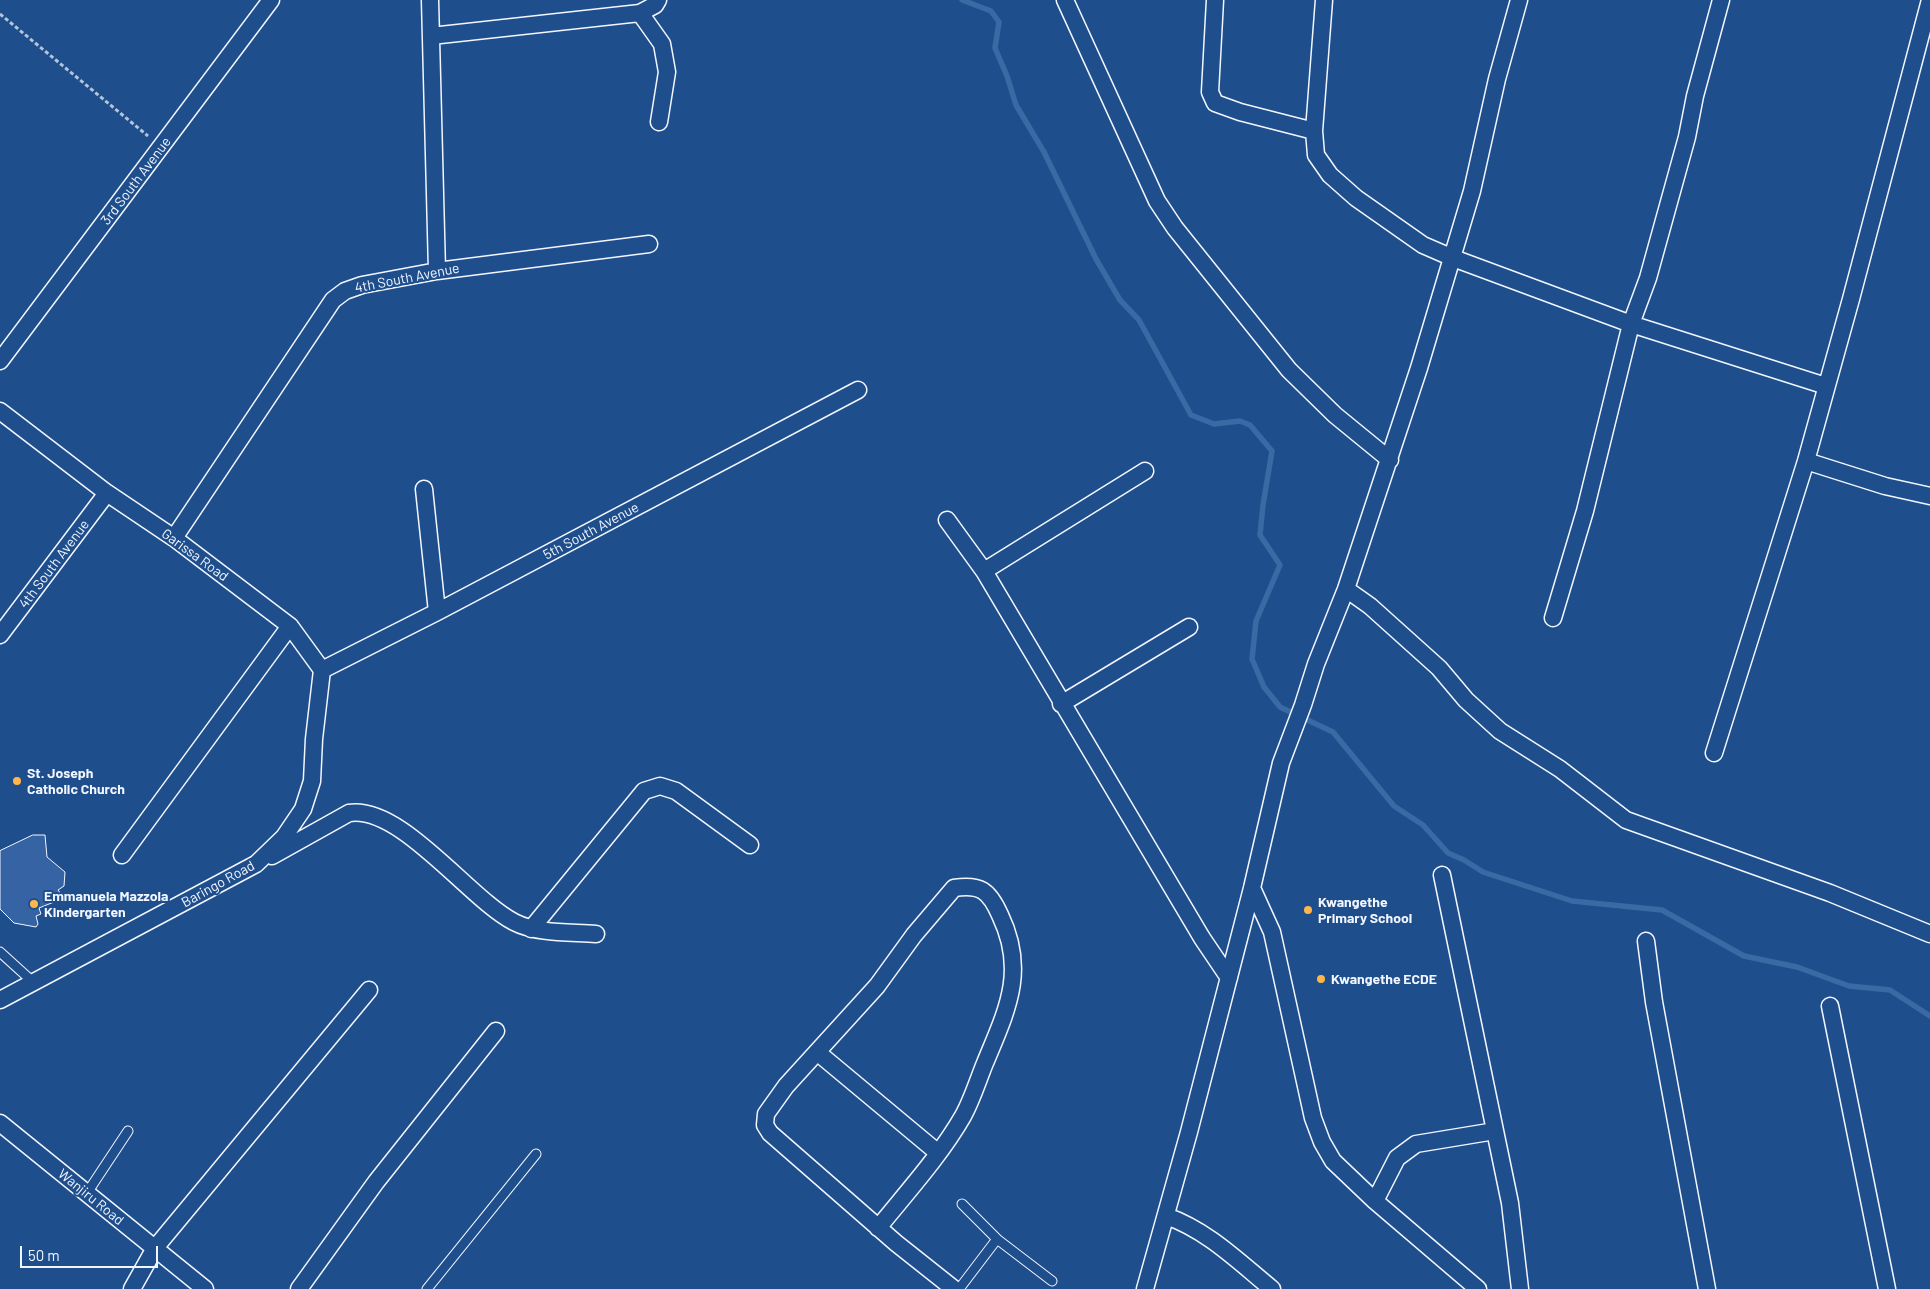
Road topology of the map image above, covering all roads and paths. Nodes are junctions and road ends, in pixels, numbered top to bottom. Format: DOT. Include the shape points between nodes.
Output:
graph roads {
  1 [pos="271,0"];
  2 [pos="430,0"];
  3 [pos="658,0"];
  4 [pos="1065,0"];
  5 [pos="1215,0"];
  6 [pos="1324,0"];
  7 [pos="1518,0"];
  8 [pos="1721,0"];
  9 [pos="1930,0"];
  10 [pos="640,13"];
  11 [pos="0,14"];
  12 [pos="431,36"];
  13 [pos="659,122"];
  14 [pos="1314,131"];
  15 [pos="162,147"];
  16 [pos="649,244"];
  17 [pos="1452,258"];
  18 [pos="438,270"];
  19 [pos="1632,324"];
  20 [pos="0,361"];
  21 [pos="1826,386"];
  22 [pos="858,390"];
  23 [pos="0,410"];
  24 [pos="1390,460"];
  25 [pos="1806,461"];
  26 [pos="1145,471"];
  27 [pos="424,490"];
  28 [pos="107,493"];
  29 [pos="1930,496"];
  30 [pos="947,520"];
  31 [pos="174,538"];
  32 [pos="984,570"];
  33 [pos="1346,588"];
  34 [pos="438,612"];
  35 [pos="1553,618"];
  36 [pos="290,626"];
  37 [pos="1189,627"];
  38 [pos="0,635"];
  39 [pos="322,670"];
  40 [pos="1061,704"];
  41 [pos="1714,753"];
  42 [pos="750,846"];
  43 [pos="122,855"];
  44 [pos="256,864"];
  45 [pos="1442,875"];
  46 [pos="1252,888"];
  47 [pos="531,929"];
  48 [pos="596,934"];
  49 [pos="1930,934"];
  50 [pos="1646,941"];
  51 [pos="0,952"];
  52 [pos="1229,978"];
  53 [pos="33,982"];
  54 [pos="369,990"];
  55 [pos="0,1000"];
  56 [pos="1830,1006"];
  57 [pos="496,1031"];
  58 [pos="817,1052"];
  59 [pos="1495,1131"];
  60 [pos="4,1132"];
  61 [pos="128,1132"];
  62 [pos="937,1152"];
  63 [pos="536,1154"];
  64 [pos="87,1193"];
  65 [pos="1375,1201"];
  66 [pos="962,1204"];
  67 [pos="1166,1216"];
  68 [pos="878,1228"];
  69 [pos="997,1239"];
  70 [pos="155,1248"];
  71 [pos="1052,1281"];
  72 [pos="132,1289"];
  73 [pos="205,1289"];
  74 [pos="299,1289"];
  75 [pos="426,1289"];
  76 [pos="954,1289"];
  77 [pos="959,1289"];
  78 [pos="1145,1289"];
  79 [pos="1272,1289"];
  80 [pos="1478,1289"];
  81 [pos="1520,1289"];
  82 [pos="1707,1289"];
  83 [pos="1887,1289"];
  1 -- 15 [label="street, 3rd South Avenue"];
  2 -- 12 [label="street"];
  3 -- 10 [label="street"];
  4 -- 24 [label="street" via="1157,201 1175,228 1289,370 1335,415"];
  5 -- 14 [label="street" via="1210,92 1215,103"];
  6 -- 14 [label="street"];
  7 -- 17 [label="street" via="1472,191"];
  8 -- 19 [label="street" via="1687,137"];
  9 -- 21 [label="street"];
  10 -- 12 [label="street"];
  10 -- 13 [label="street" via="662,44 667,72"];
  11 -- 15 [label="path"];
  12 -- 18 [label="street"];
  14 -- 17 [label="street" via="1316,155 1330,175 1398,229"];
  15 -- 20 [label="street, 3rd South Avenue"];
  16 -- 18 [label="street, 4th South Avenue"];
  17 -- 19 [label="street"];
  17 -- 24 [label="street"];
  18 -- 31 [label="street, 4th South Avenue" via="362,285 333,300"];
  19 -- 21 [label="street"];
  19 -- 35 [label="street" via="1585,511"];
  21 -- 25 [label="street"];
  22 -- 34 [label="street, 5th South Avenue"];
  23 -- 28 [label="street, Garissa Road"];
  24 -- 33 [label="street"];
  25 -- 29 [label="street" via="1885,486"];
  25 -- 41 [label="street"];
  26 -- 32 [label="street"];
  27 -- 34 [label="street"];
  28 -- 31 [label="street, Garissa Road"];
  28 -- 38 [label="street, 4th South Avenue"];
  30 -- 32 [label="street"];
  31 -- 36 [label="street, Garissa Road"];
  32 -- 40 [label="street"];
  33 -- 46 [label="street" via="1281,763"];
  33 -- 49 [label="street" via="1432,662 1466,700 1500,730 1560,769 1626,820 1830,893"];
  34 -- 39 [label="street, 5th South Avenue"];
  36 -- 39 [label="street, Garissa Road"];
  36 -- 43 [label="street"];
  37 -- 40 [label="street"];
  39 -- 44 [label="street, Baringo Road" via="312,781 303,809 284,837"];
  40 -- 52 [label="street"];
  42 -- 47 [label="street" via="676,791 660,786 644,791"];
  44 -- 47 [label="street" via="320,832 349,813 368,813 401,830 480,897 513,922"];
  44 -- 53 [label="street, Baringo Road"];
  45 -- 59 [label="street"];
  46 -- 52 [label="street"];
  46 -- 65 [label="street" via="1272,932 1313,1118 1322,1142 1333,1161"];
  47 -- 48 [label="street"];
  50 -- 82 [label="street"];
  51 -- 53 [label="lane"];
  52 -- 67 [label="street"];
  53 -- 55 [label="street, Baringo Road"];
  54 -- 70 [label="street"];
  56 -- 83 [label="street"];
  57 -- 74 [label="street" via="376,1182"];
  58 -- 62 [label="street"];
  58 -- 62 [label="street" via="877,986 954,888 972,885 984,890 1008,931 1014,965 1013,990 963,1116"];
  58 -- 68 [label="street" via="786,1086 766,1114 765,1124 770,1133"];
  59 -- 65 [label="street" via="1416,1144 1397,1158"];
  59 -- 81 [label="street" via="1510,1204"];
  60 -- 64 [label="street, Wanjiru Road"];
  61 -- 64 [label="lane"];
  62 -- 68 [label="street"];
  63 -- 75 [label="lane"];
  64 -- 70 [label="street, Wanjiru Road"];
  65 -- 80 [label="street"];
  66 -- 69 [label="lane"];
  67 -- 78 [label="street"];
  67 -- 79 [label="street" via="1184,1222 1206,1236"];
  68 -- 76 [label="street"];
  69 -- 71 [label="lane"];
  69 -- 77 [label="lane"];
  70 -- 72 [label="street"];
  70 -- 73 [label="street, Wanjiru Road"];
}
